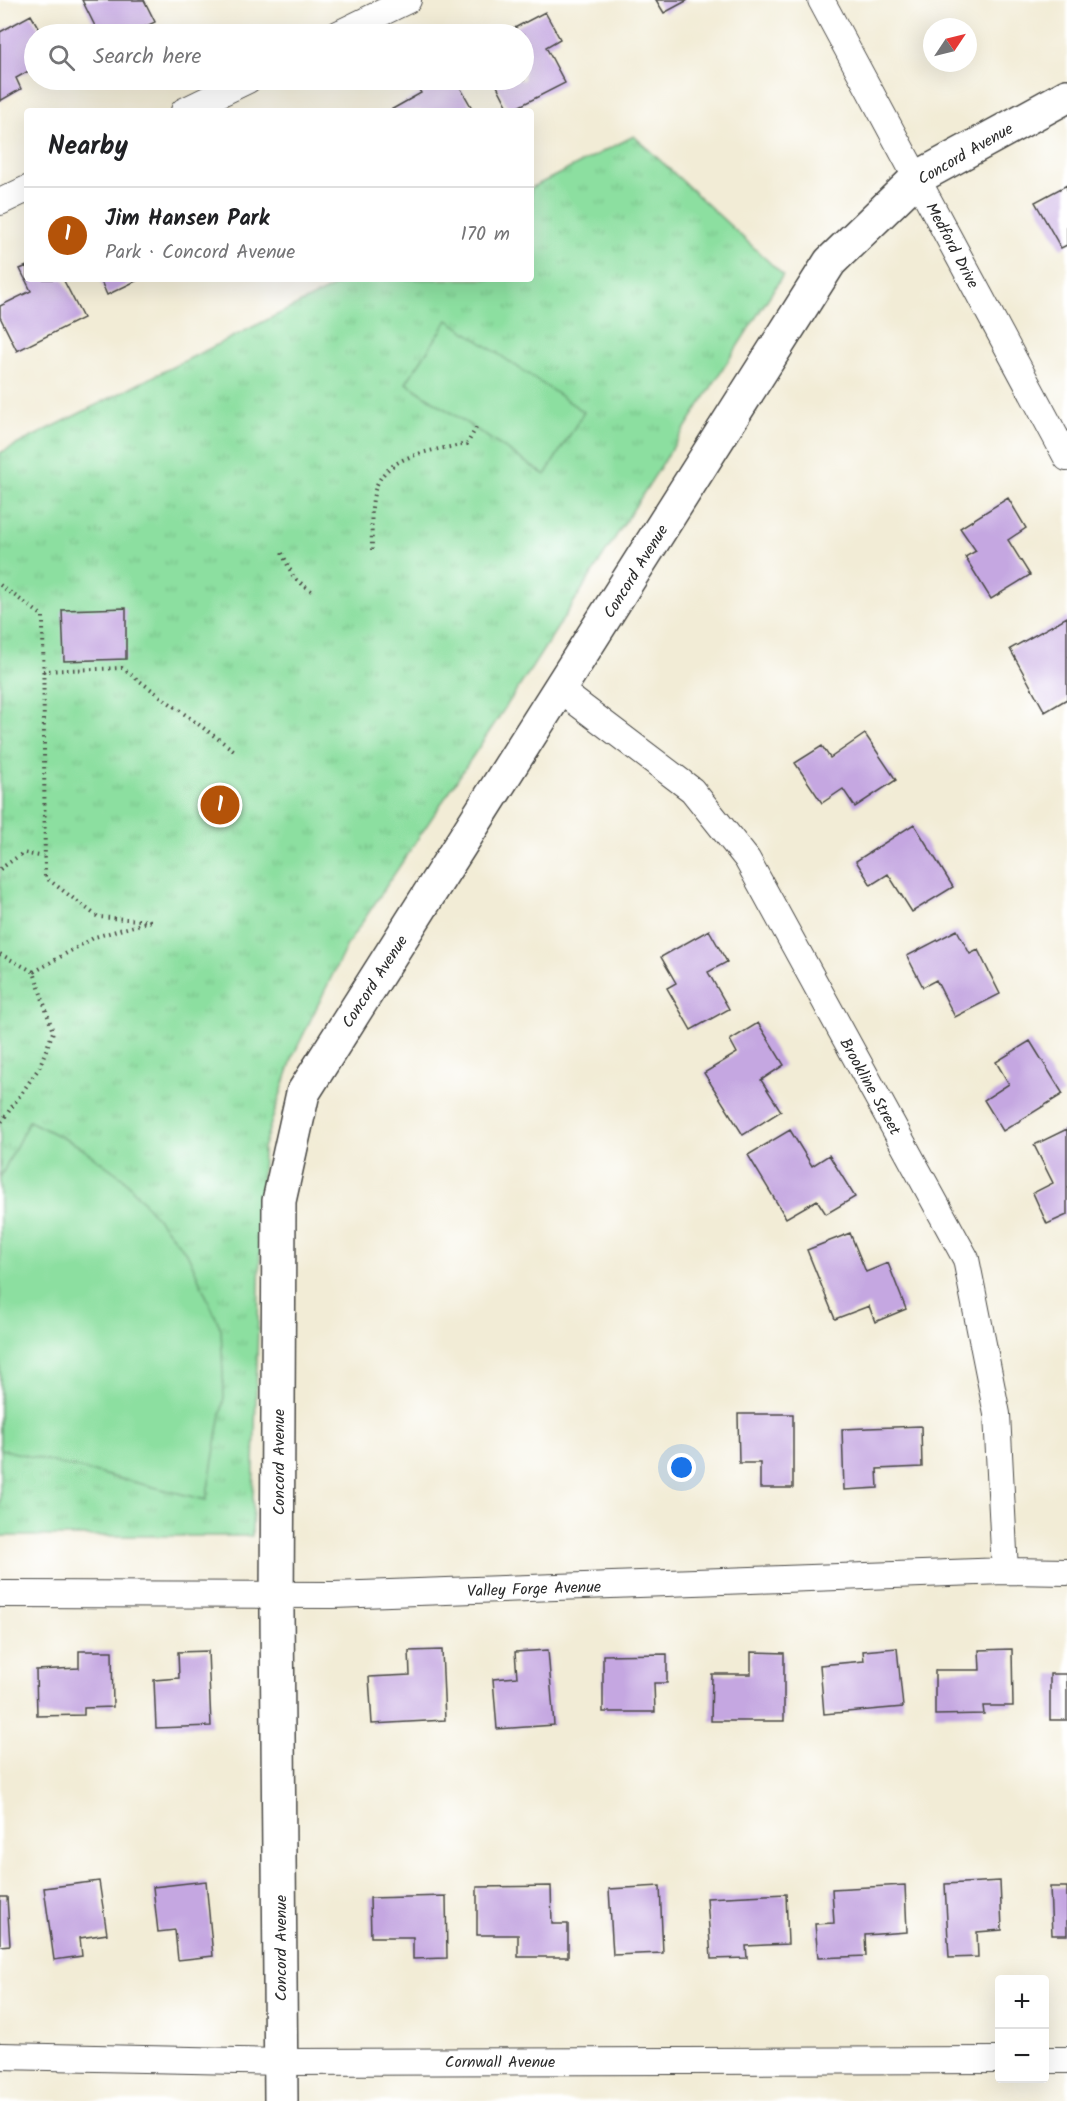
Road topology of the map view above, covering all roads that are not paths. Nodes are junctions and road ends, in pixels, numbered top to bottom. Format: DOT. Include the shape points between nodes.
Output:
graph roads {
  1 [pos="408,0"];
  2 [pos="821,0"];
  3 [pos="359,24"];
  4 [pos="227,90"];
  5 [pos="1067,96"];
  6 [pos="190,108"];
  7 [pos="917,178"];
  8 [pos="24,190"];
  9 [pos="0,202"];
  10 [pos="1067,458"];
  11 [pos="560,690"];
  12 [pos="1005,1571"];
  13 [pos="1067,1572"];
  14 [pos="0,1594"];
  15 [pos="278,1595"];
  16 [pos="0,2056"];
  17 [pos="995,2060"];
  18 [pos="1049,2060"];
  19 [pos="1067,2060"];
  20 [pos="281,2062"];
  21 [pos="281,2101"];
  1 -- 3 [label="street"];
  2 -- 7 [label="street, Medford Drive"];
  4 -- 6 [label="street"];
  5 -- 7 [label="street, Concord Avenue"];
  7 -- 10 [label="street, Medford Drive"];
  7 -- 11 [label="street, Concord Avenue" via="830,262"];
  8 -- 9 [label="street"];
  11 -- 12 [label="street, Brookline Street" via="692,790 747,859 966,1259 997,1414"];
  11 -- 15 [label="street, Concord Avenue" via="303,1093 279,1202"];
  12 -- 13 [label="street, Valley Forge Avenue"];
  12 -- 15 [label="street, Valley Forge Avenue"];
  14 -- 15 [label="street, Valley Forge Avenue"];
  15 -- 20 [label="street, Concord Avenue"];
  16 -- 20 [label="street, Cornwall Avenue"];
  17 -- 20 [label="street, Cornwall Avenue"];
  18 -- 19 [label="street"];
  20 -- 21 [label="street, Concord Avenue"];
}
